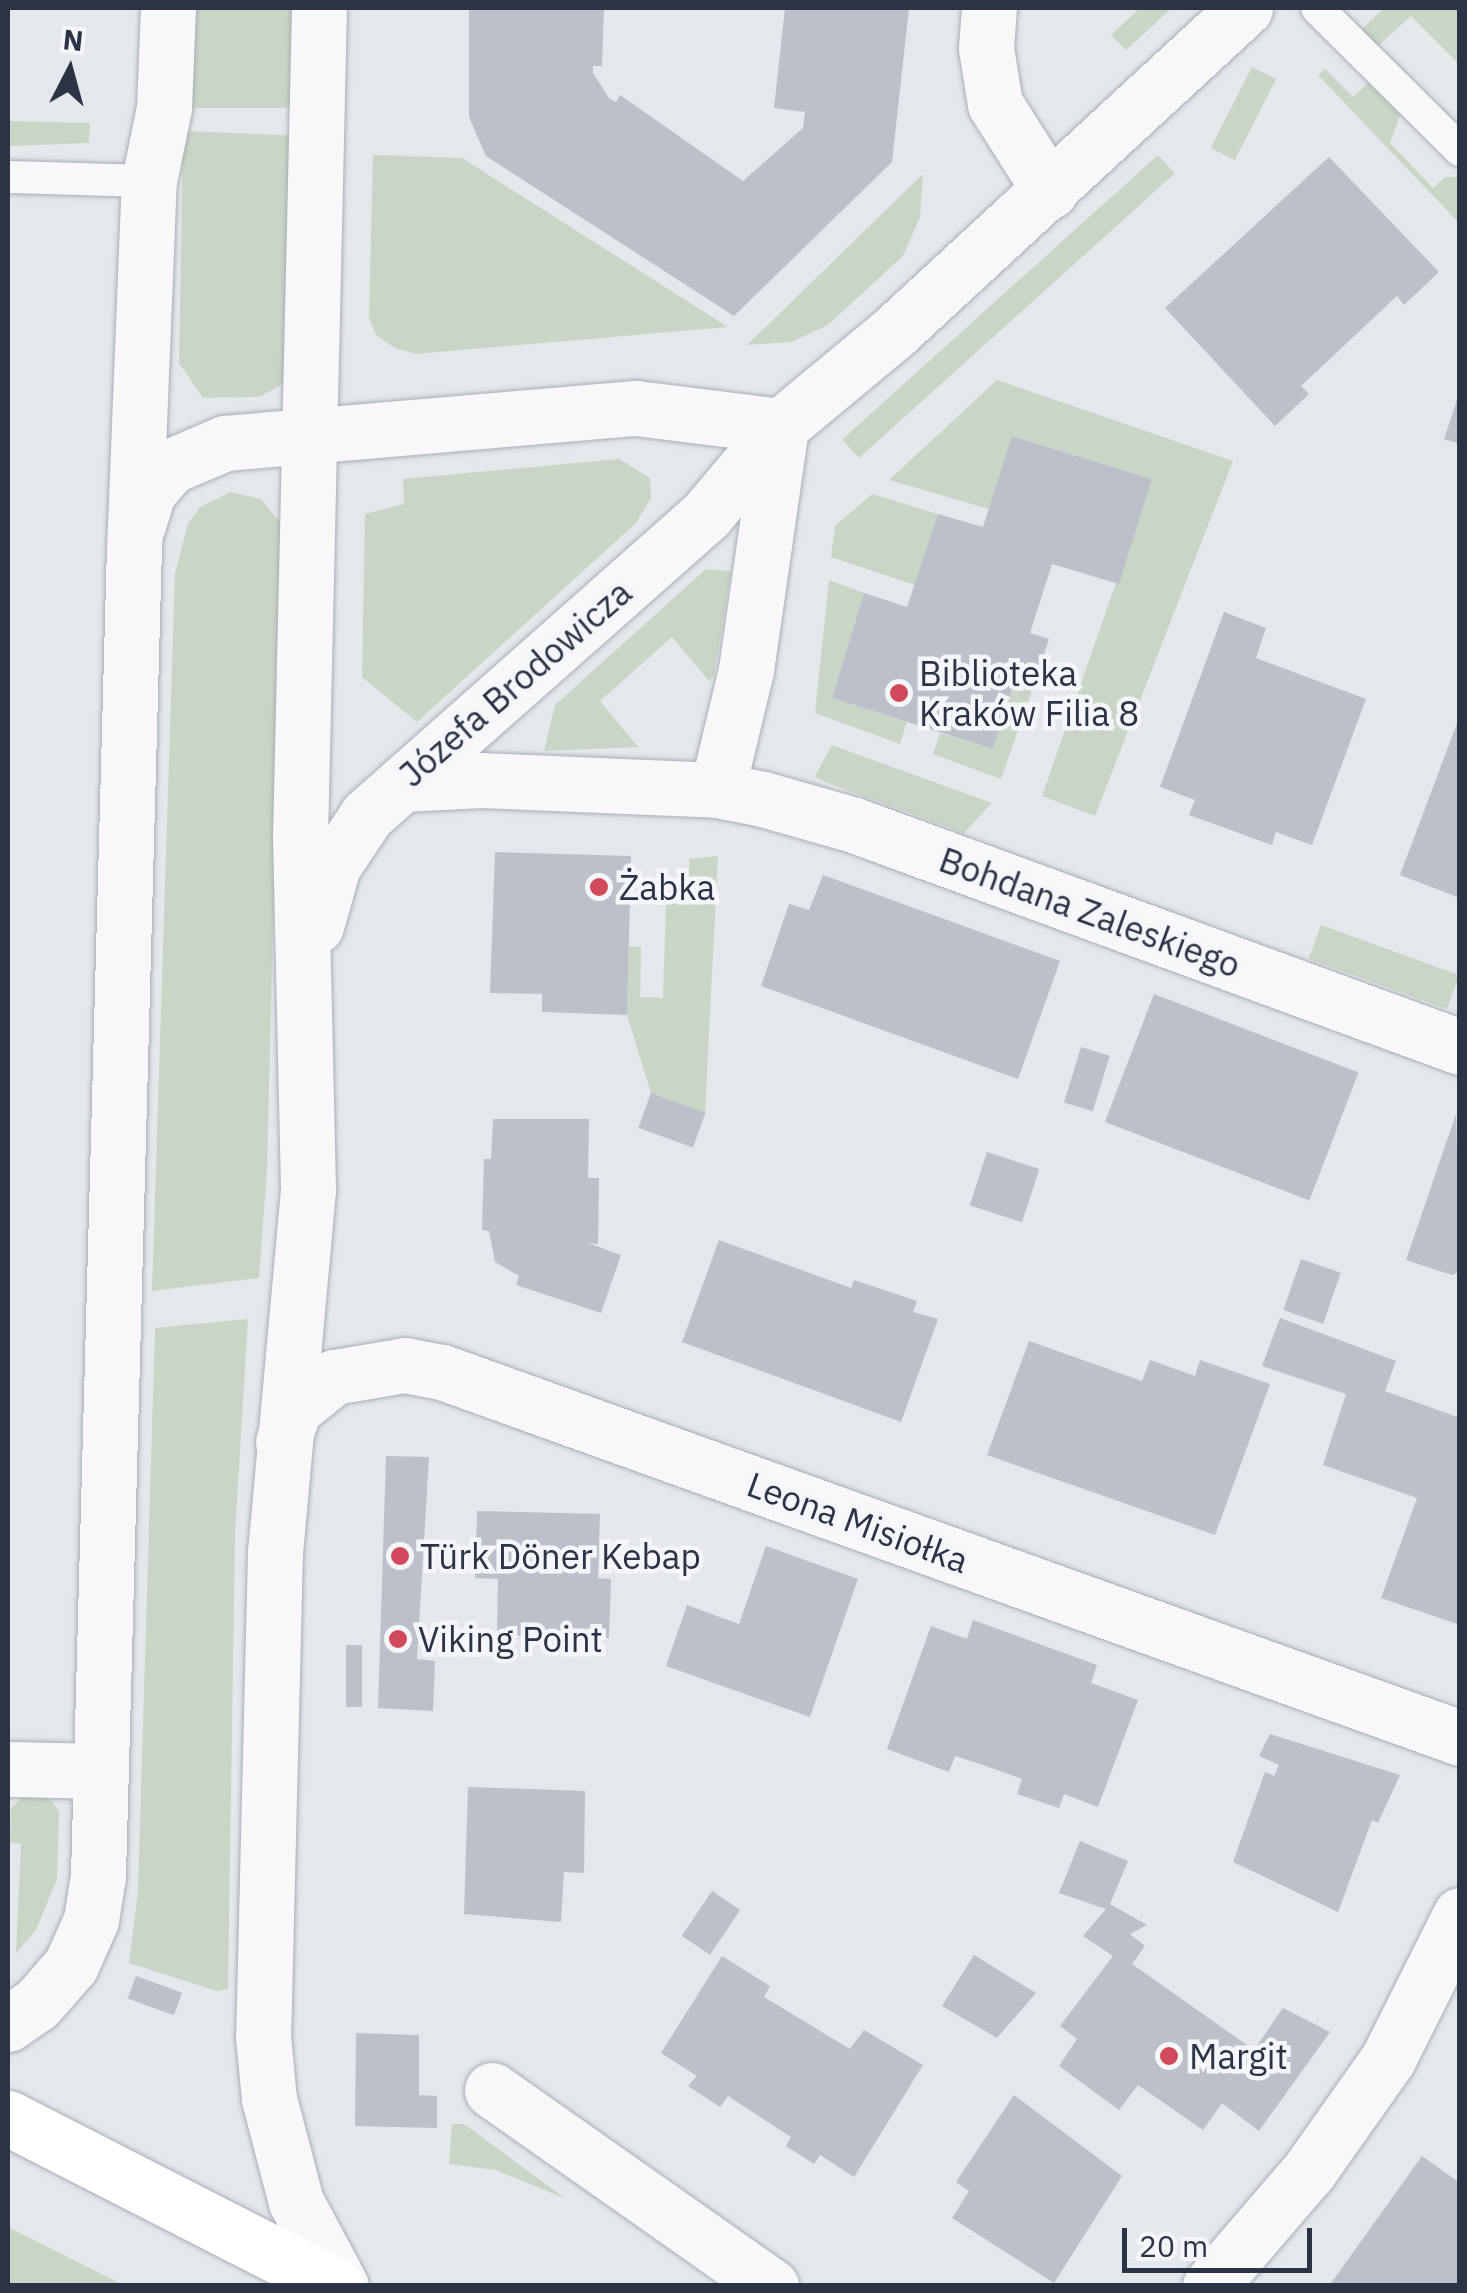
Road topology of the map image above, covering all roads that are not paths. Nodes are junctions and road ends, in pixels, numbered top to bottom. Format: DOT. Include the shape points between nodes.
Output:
graph roads {
  1 [pos="168,8"];
  2 [pos="319,8"];
  3 [pos="988,8"];
  4 [pos="1245,8"];
  5 [pos="1316,8"];
  6 [pos="1460,150"];
  7 [pos="8,177"];
  8 [pos="150,181"];
  9 [pos="1050,191"];
  10 [pos="780,426"];
  11 [pos="311,434"];
  12 [pos="134,553"];
  13 [pos="402,784"];
  14 [pos="717,790"];
  15 [pos="304,972"];
  16 [pos="1460,1047"];
  17 [pos="283,1442"];
  18 [pos="1460,1738"];
  19 [pos="8,1770"];
  20 [pos="101,1771"];
  21 [pos="1460,1915"];
  22 [pos="8,2024"];
  23 [pos="492,2090"];
  24 [pos="8,2118"];
  25 [pos="338,2286"];
  26 [pos="771,2286"];
  27 [pos="1210,2286"];
  1 -- 8 [label="street" via="164,108"];
  2 -- 11 [label="street"];
  3 -- 9 [label="street" via="987,63 996,104"];
  4 -- 9 [label="street, Józefa Brodowicza"];
  5 -- 6 [label="lane"];
  7 -- 8 [label="lane"];
  8 -- 12 [label="street"];
  9 -- 10 [label="street, Józefa Brodowicza"];
  10 -- 11 [label="street" via="636,408"];
  10 -- 13 [label="street, Józefa Brodowicza" via="706,514"];
  10 -- 14 [label="street" via="746,670"];
  11 -- 12 [label="street" via="225,443 170,466 148,492"];
  11 -- 15 [label="street" via="300,836"];
  12 -- 20 [label="street"];
  13 -- 14 [label="street, Bohdana Zaleskiego" via="425,778"];
  13 -- 15 [label="street, Józefa Brodowicza" via="366,815 334,866"];
  14 -- 16 [label="street, Bohdana Zaleskiego" via="854,825"];
  15 -- 17 [label="street" via="308,1190"];
  17 -- 18 [label="street, Leona Misiołka" via="294,1409 334,1376 405,1365 442,1372"];
  17 -- 25 [label="street" via="262,2000 265,2070 281,2152 310,2237"];
  19 -- 20 [label="street"];
  20 -- 22 [label="street" via="96,1897 78,1951 52,1990"];
  21 -- 27 [label="street" via="1388,2059 1309,2170"];
  23 -- 26 [label="street"];
  24 -- 25 [label="main road"];
}
